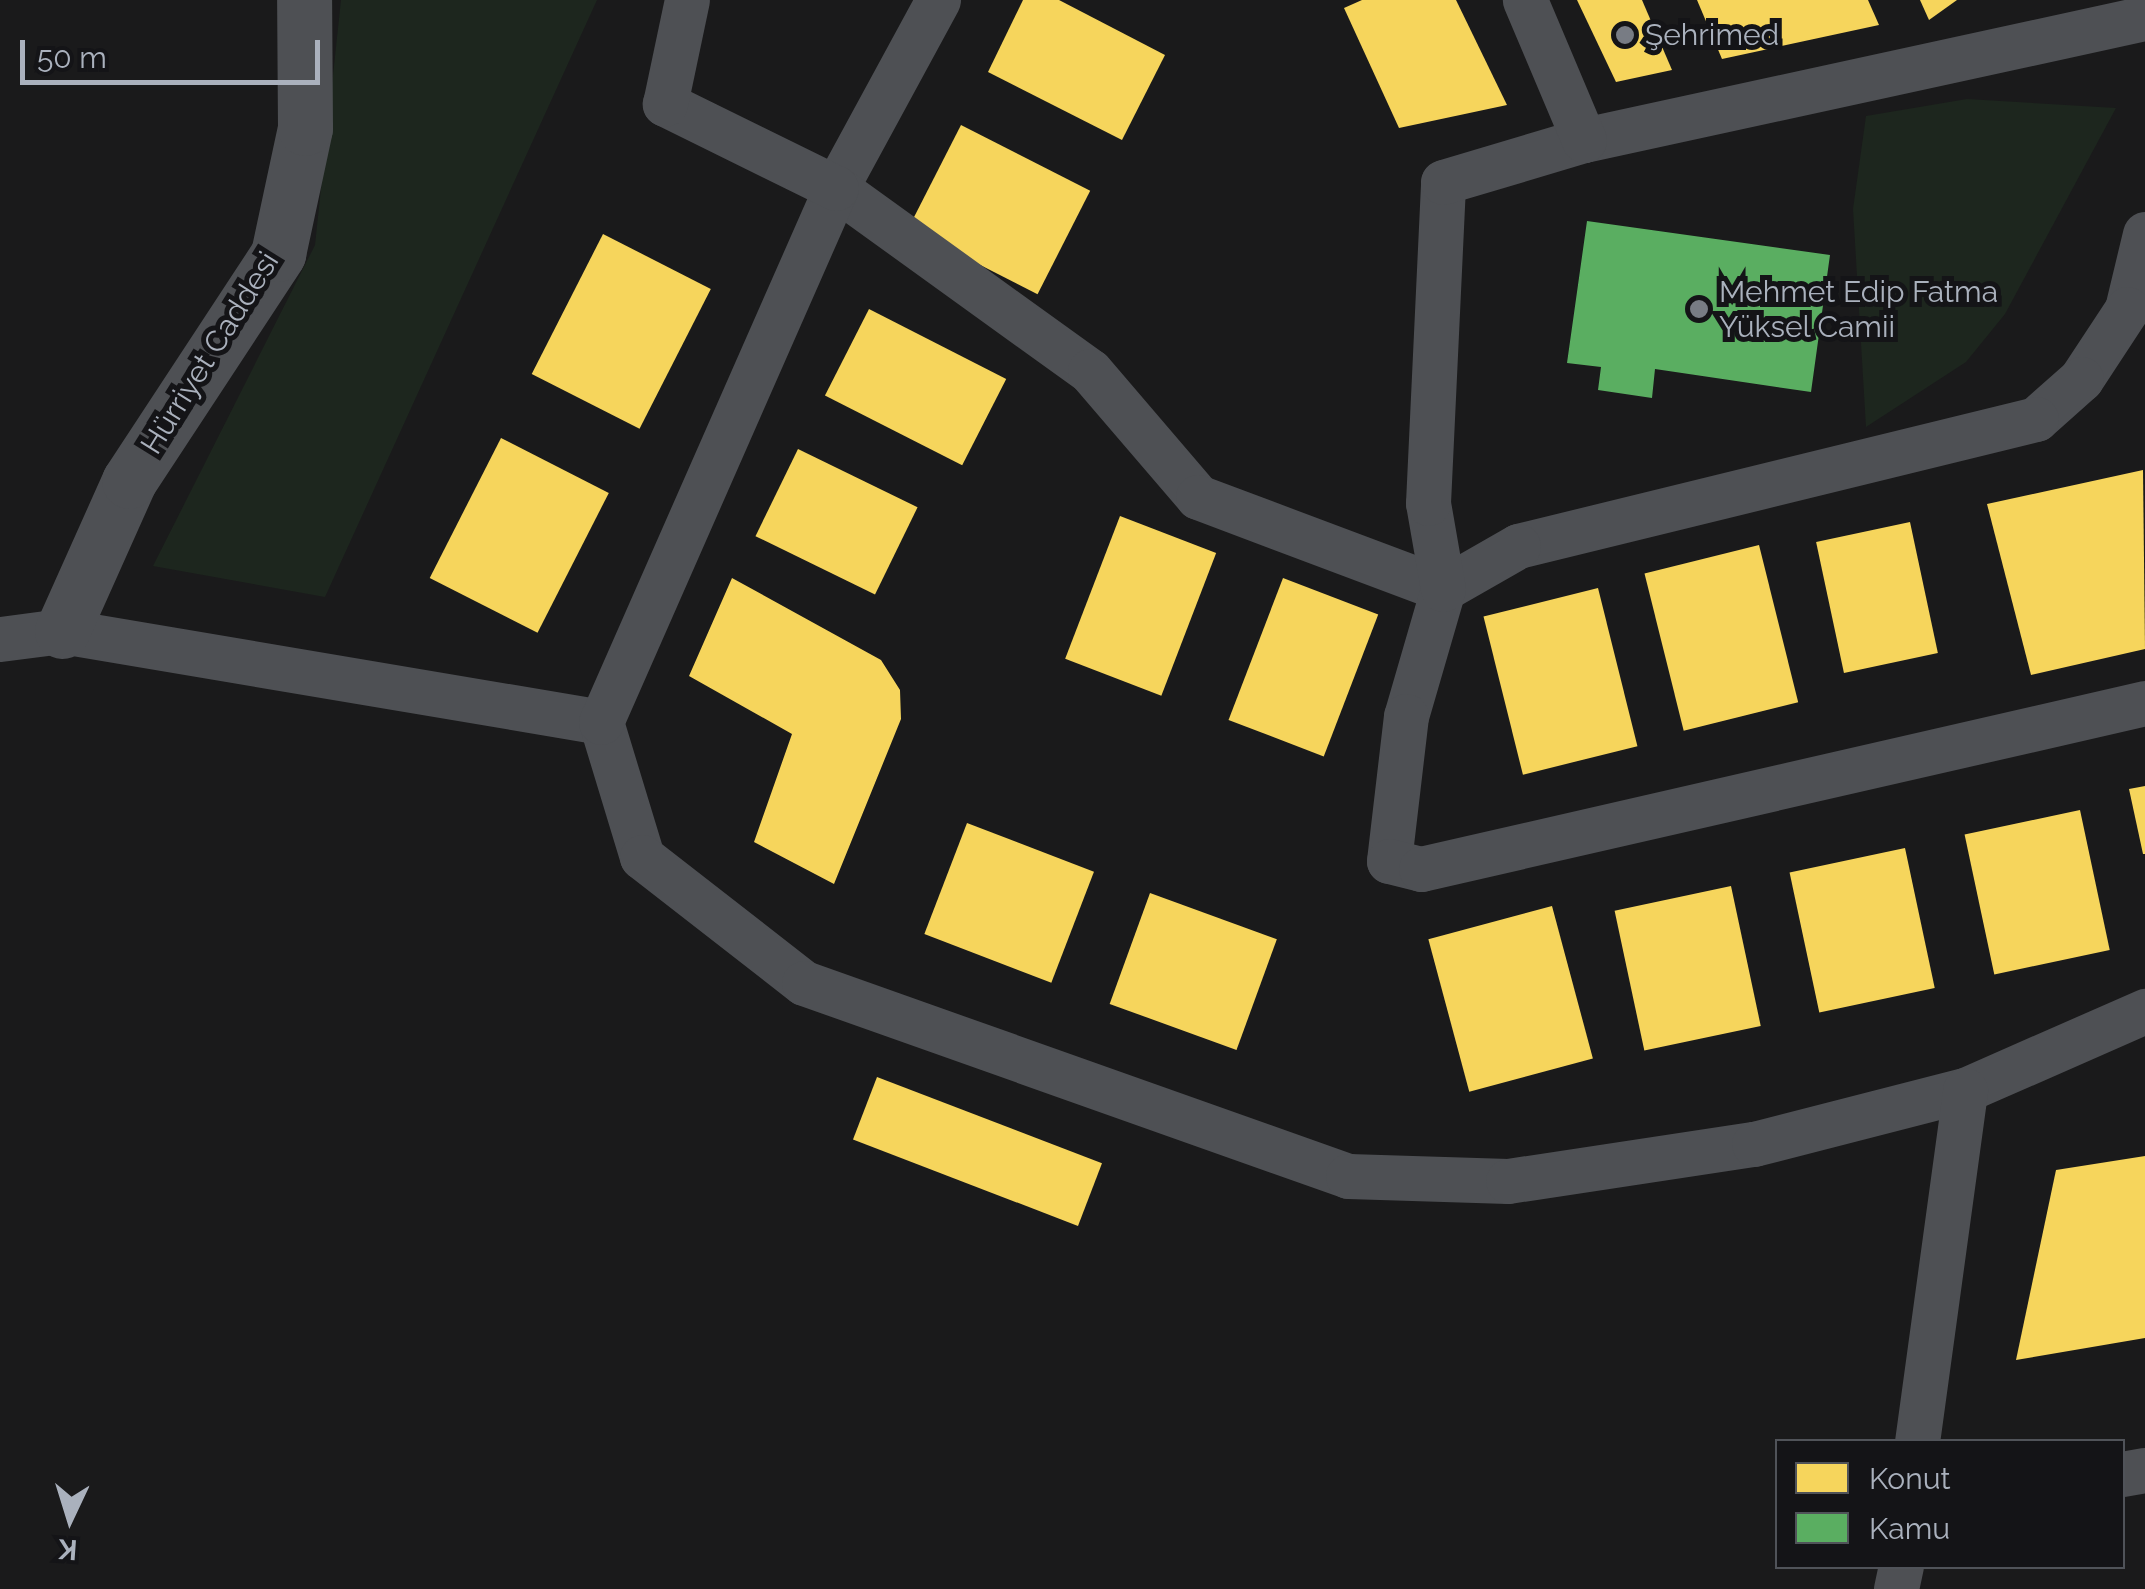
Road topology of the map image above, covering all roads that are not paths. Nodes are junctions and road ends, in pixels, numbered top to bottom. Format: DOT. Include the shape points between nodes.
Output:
graph roads {
  1 [pos="304,0"];
  2 [pos="687,0"];
  3 [pos="938,0"];
  4 [pos="1525,0"];
  5 [pos="2145,18"];
  6 [pos="1584,140"];
  7 [pos="836,188"];
  8 [pos="2145,234"];
  9 [pos="2136,326"];
  10 [pos="1443,589"];
  11 [pos="62,630"];
  12 [pos="0,639"];
  13 [pos="2145,703"];
  14 [pos="601,722"];
  15 [pos="2145,1011"];
  16 [pos="1966,1090"];
  17 [pos="1917,1439"];
  1 -- 11 [label="street, Hürriyet Caddesi" via="305,128 278,254 129,481"];
  2 -- 7 [label="street" via="666,104"];
  3 -- 7 [label="street"];
  4 -- 6 [label="street"];
  5 -- 6 [label="street"];
  6 -- 10 [label="street" via="1443,182 1428,503"];
  7 -- 10 [label="street" via="1090,371 1198,496"];
  7 -- 14 [label="street"];
  8 -- 9 [label="street"];
  9 -- 10 [label="street" via="2036,419 1518,546"];
  10 -- 13 [label="street" via="1390,804 1390,860 1421,869"];
  11 -- 12 [label="street"];
  11 -- 14 [label="street"];
  14 -- 16 [label="street" via="642,857 804,983 1348,1176 1508,1181 1754,1144"];
  15 -- 16 [label="street"];
  16 -- 17 [label="street"];
}
